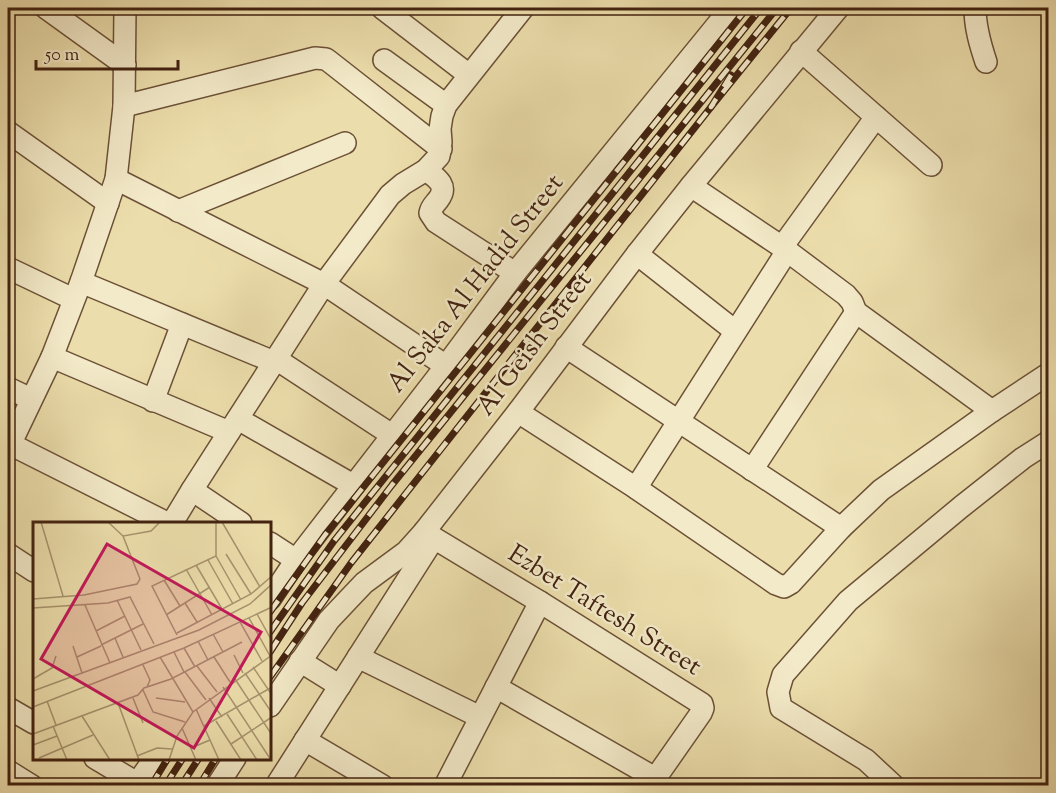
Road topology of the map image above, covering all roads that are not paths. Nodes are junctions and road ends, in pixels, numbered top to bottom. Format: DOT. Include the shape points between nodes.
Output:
graph roads {
  1 [pos="46,8"];
  2 [pos="125,8"];
  3 [pos="382,8"];
  4 [pos="523,8"];
  5 [pos="731,8"];
  6 [pos="838,8"];
  7 [pos="975,8"];
  8 [pos="801,51"];
  9 [pos="384,60"];
  10 [pos="986,62"];
  11 [pos="125,65"];
  12 [pos="469,75"];
  13 [pos="446,105"];
  14 [pos="124,106"];
  15 [pos="876,117"];
  16 [pos="11,140"];
  17 [pos="345,143"];
  18 [pos="441,149"];
  19 [pos="931,165"];
  20 [pos="426,170"];
  21 [pos="116,179"];
  22 [pos="691,186"];
  23 [pos="108,203"];
  24 [pos="178,211"];
  25 [pos="784,249"];
  26 [pos="637,254"];
  27 [pos="8,268"];
  28 [pos="515,273"];
  29 [pos="324,284"];
  30 [pos="77,290"];
  31 [pos="856,312"];
  32 [pos="182,324"];
  33 [pos="735,331"];
  34 [pos="566,347"];
  35 [pos="52,357"];
  36 [pos="275,360"];
  37 [pos="446,366"];
  38 [pos="1048,374"];
  39 [pos="8,388"];
  40 [pos="31,399"];
  41 [pos="153,400"];
  42 [pos="992,411"];
  43 [pos="518,412"];
  44 [pos="678,421"];
  45 [pos="234,425"];
  46 [pos="392,435"];
  47 [pos="1048,442"];
  48 [pos="9,446"];
  49 [pos="752,470"];
  50 [pos="353,485"];
  51 [pos="636,488"];
  52 [pos="192,490"];
  53 [pos="165,522"];
  54 [pos="173,522"];
  55 [pos="240,522"];
  56 [pos="841,528"];
  57 [pos="429,535"];
  58 [pos="272,544"];
  59 [pos="8,554"];
  60 [pos="296,560"];
  61 [pos="33,570"];
  62 [pos="272,596"];
  63 [pos="540,602"];
  64 [pos="358,657"];
  65 [pos="300,661"];
  66 [pos="340,686"];
  67 [pos="496,687"];
  68 [pos="272,703"];
  69 [pos="8,708"];
  70 [pos="480,717"];
  71 [pos="33,722"];
  72 [pos="305,740"];
  73 [pos="97,760"];
  74 [pos="154,760"];
  75 [pos="234,760"];
  76 [pos="8,771"];
  77 [pos="653,782"];
  78 [pos="136,784"];
  79 [pos="32,786"];
  80 [pos="217,786"];
  81 [pos="276,786"];
  82 [pos="383,786"];
  83 [pos="445,786"];
  84 [pos="894,786"];
  1 -- 11 [label="street"];
  2 -- 11 [label="street"];
  3 -- 12 [label="street"];
  4 -- 12 [label="street"];
  5 -- 28 [label="street, Al Saka Al Hadid Street"];
  6 -- 8 [label="street, Al Geish Street"];
  7 -- 10 [label="street" via="978,38"];
  8 -- 15 [label="street"];
  8 -- 22 [label="street, Al Geish Street"];
  9 -- 13 [label="street"];
  11 -- 14 [label="street"];
  12 -- 13 [label="street"];
  13 -- 18 [label="street" via="441,122"];
  14 -- 18 [label="street" via="321,58"];
  14 -- 21 [label="street"];
  15 -- 19 [label="street"];
  15 -- 25 [label="street"];
  16 -- 23 [label="street"];
  17 -- 24 [label="street"];
  18 -- 20 [label="street"];
  20 -- 28 [label="street" via="441,185 441,196 430,213 436,222"];
  20 -- 29 [label="street" via="390,195"];
  21 -- 23 [label="street"];
  21 -- 24 [label="street"];
  22 -- 25 [label="street"];
  22 -- 26 [label="street, Al Geish Street"];
  23 -- 30 [label="street"];
  24 -- 29 [label="street"];
  25 -- 31 [label="street" via="846,295"];
  25 -- 33 [label="street"];
  26 -- 33 [label="street"];
  26 -- 34 [label="street, Al Geish Street"];
  27 -- 30 [label="street"];
  28 -- 37 [label="street, Al Saka Al Hadid Street"];
  29 -- 36 [label="street"];
  29 -- 37 [label="street"];
  30 -- 32 [label="street"];
  30 -- 35 [label="street"];
  31 -- 42 [label="street"];
  31 -- 49 [label="street"];
  32 -- 36 [label="street"];
  32 -- 41 [label="street"];
  33 -- 44 [label="street"];
  34 -- 43 [label="street, Al Geish Street"];
  34 -- 44 [label="street"];
  35 -- 40 [label="street"];
  35 -- 41 [label="street"];
  36 -- 45 [label="street"];
  36 -- 46 [label="street"];
  37 -- 46 [label="street, Al Saka Al Hadid Street"];
  38 -- 42 [label="street"];
  39 -- 40 [label="street"];
  40 -- 48 [label="street"];
  41 -- 45 [label="street"];
  42 -- 56 [label="street" via="881,490"];
  43 -- 51 [label="street"];
  43 -- 57 [label="street, Al Geish Street"];
  44 -- 49 [label="street"];
  44 -- 51 [label="street"];
  45 -- 50 [label="street"];
  45 -- 52 [label="street"];
  46 -- 50 [label="street, Al Saka Al Hadid Street"];
  47 -- 84 [label="street" via="1023,458 848,601 783,675 778,692 781,708 866,760"];
  48 -- 53 [label="street"];
  49 -- 56 [label="street"];
  50 -- 60 [label="street, Al Saka Al Hadid Street"];
  51 -- 56 [label="street" via="784,587"];
  52 -- 54 [label="street"];
  52 -- 55 [label="street"];
  57 -- 63 [label="street, Ezbet Taftesh Street"];
  57 -- 64 [label="street"];
  57 -- 65 [label="street, Al Geish Street" via="364,583 329,620"];
  58 -- 60 [label="street"];
  59 -- 61 [label="street"];
  60 -- 62 [label="street, Al Saka Al Hadid Street"];
  63 -- 67 [label="street"];
  63 -- 77 [label="street, Ezbet Taftesh Street" via="702,704 701,713"];
  64 -- 66 [label="street"];
  64 -- 70 [label="street"];
  65 -- 66 [label="street"];
  65 -- 68 [label="street, Al Geish Street"];
  66 -- 72 [label="street"];
  67 -- 70 [label="street"];
  67 -- 77 [label="street"];
  69 -- 71 [label="street"];
  70 -- 83 [label="street"];
  72 -- 81 [label="street"];
  72 -- 82 [label="street"];
  73 -- 78 [label="street"];
  74 -- 78 [label="street"];
  75 -- 80 [label="street"];
  76 -- 79 [label="street"];
}
